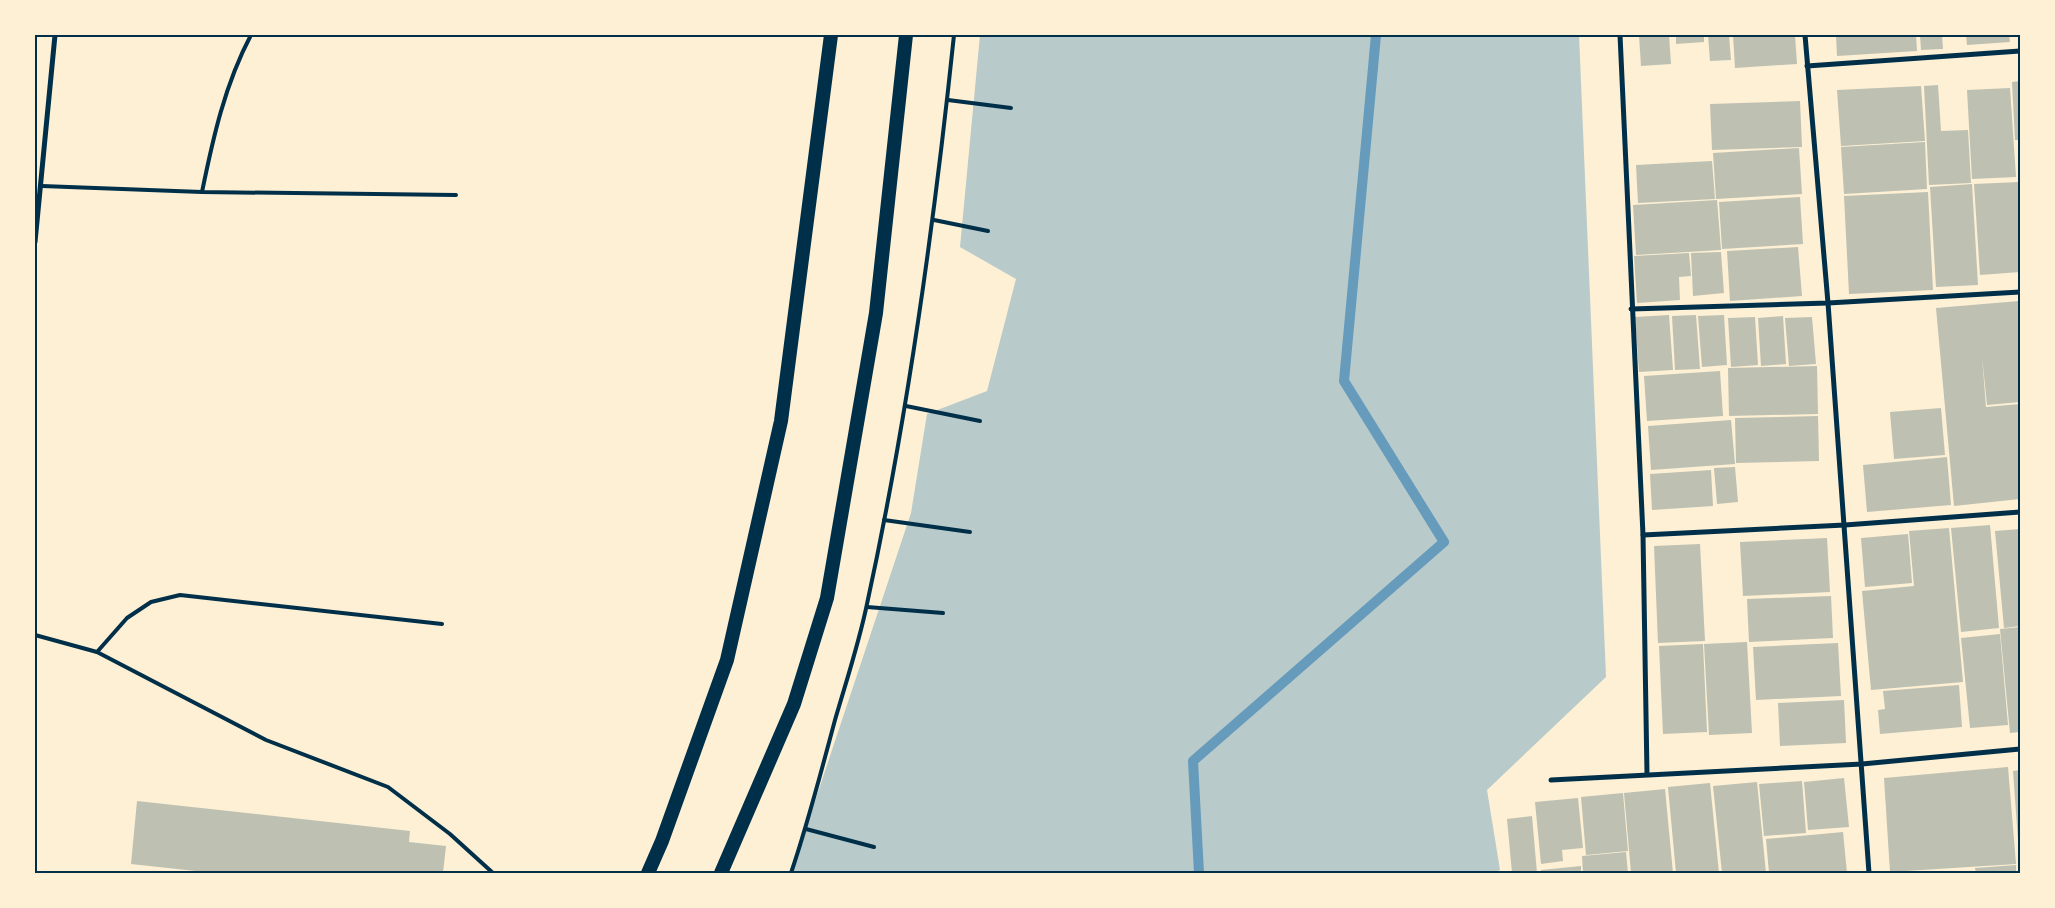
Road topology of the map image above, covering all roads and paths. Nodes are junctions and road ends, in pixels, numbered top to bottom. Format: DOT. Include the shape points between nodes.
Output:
graph roads {
  1 [pos="56,35"];
  2 [pos="251,35"];
  3 [pos="831,35"];
  4 [pos="906,35"];
  5 [pos="954,35"];
  6 [pos="1620,35"];
  7 [pos="1805,35"];
  8 [pos="2020,51"];
  9 [pos="1807,66"];
  10 [pos="948,100"];
  11 [pos="1011,108"];
  12 [pos="35,185"];
  13 [pos="42,186"];
  14 [pos="202,192"];
  15 [pos="456,195"];
  16 [pos="934,220"];
  17 [pos="988,231"];
  18 [pos="35,242"];
  19 [pos="2020,292"];
  20 [pos="1828,303"];
  21 [pos="1631,309"];
  22 [pos="906,406"];
  23 [pos="980,421"];
  24 [pos="2020,512"];
  25 [pos="884,520"];
  26 [pos="1845,525"];
  27 [pos="970,532"];
  28 [pos="1643,534"];
  29 [pos="867,607"];
  30 [pos="943,613"];
  31 [pos="442,624"];
  32 [pos="35,635"];
  33 [pos="97,652"];
  34 [pos="2020,749"];
  35 [pos="1862,764"];
  36 [pos="1647,774"];
  37 [pos="1551,780"];
  38 [pos="806,829"];
  39 [pos="874,847"];
  40 [pos="493,873"];
  41 [pos="648,873"];
  42 [pos="721,873"];
  43 [pos="791,873"];
  44 [pos="1869,873"];
  1 -- 13 [label="street"];
  2 -- 14 [label="lane" via="240,56 215,128"];
  3 -- 41 [label="highway" via="781,421 727,660"];
  4 -- 42 [label="highway" via="876,313 827,598 794,704"];
  5 -- 10 [label="lane"];
  6 -- 21 [label="street"];
  7 -- 9 [label="street"];
  8 -- 9 [label="street"];
  9 -- 20 [label="street"];
  10 -- 11 [label="lane"];
  10 -- 16 [label="lane"];
  12 -- 13 [label="street"];
  13 -- 14 [label="lane"];
  13 -- 18 [label="street"];
  14 -- 15 [label="lane"];
  16 -- 17 [label="lane"];
  16 -- 22 [label="lane"];
  19 -- 20 [label="street"];
  20 -- 21 [label="street"];
  20 -- 26 [label="street"];
  21 -- 28 [label="street"];
  22 -- 23 [label="lane"];
  22 -- 25 [label="lane"];
  24 -- 26 [label="street"];
  25 -- 27 [label="lane"];
  25 -- 29 [label="lane"];
  26 -- 28 [label="street"];
  26 -- 35 [label="street"];
  28 -- 36 [label="street"];
  29 -- 30 [label="lane"];
  29 -- 38 [label="lane"];
  31 -- 33 [label="lane" via="180,595 151,602 127,618"];
  32 -- 33 [label="lane"];
  33 -- 40 [label="lane" via="266,740 388,788 450,834"];
  34 -- 35 [label="street"];
  35 -- 36 [label="street"];
  35 -- 44 [label="street"];
  36 -- 37 [label="street"];
  38 -- 39 [label="lane"];
  38 -- 43 [label="lane"];
}
